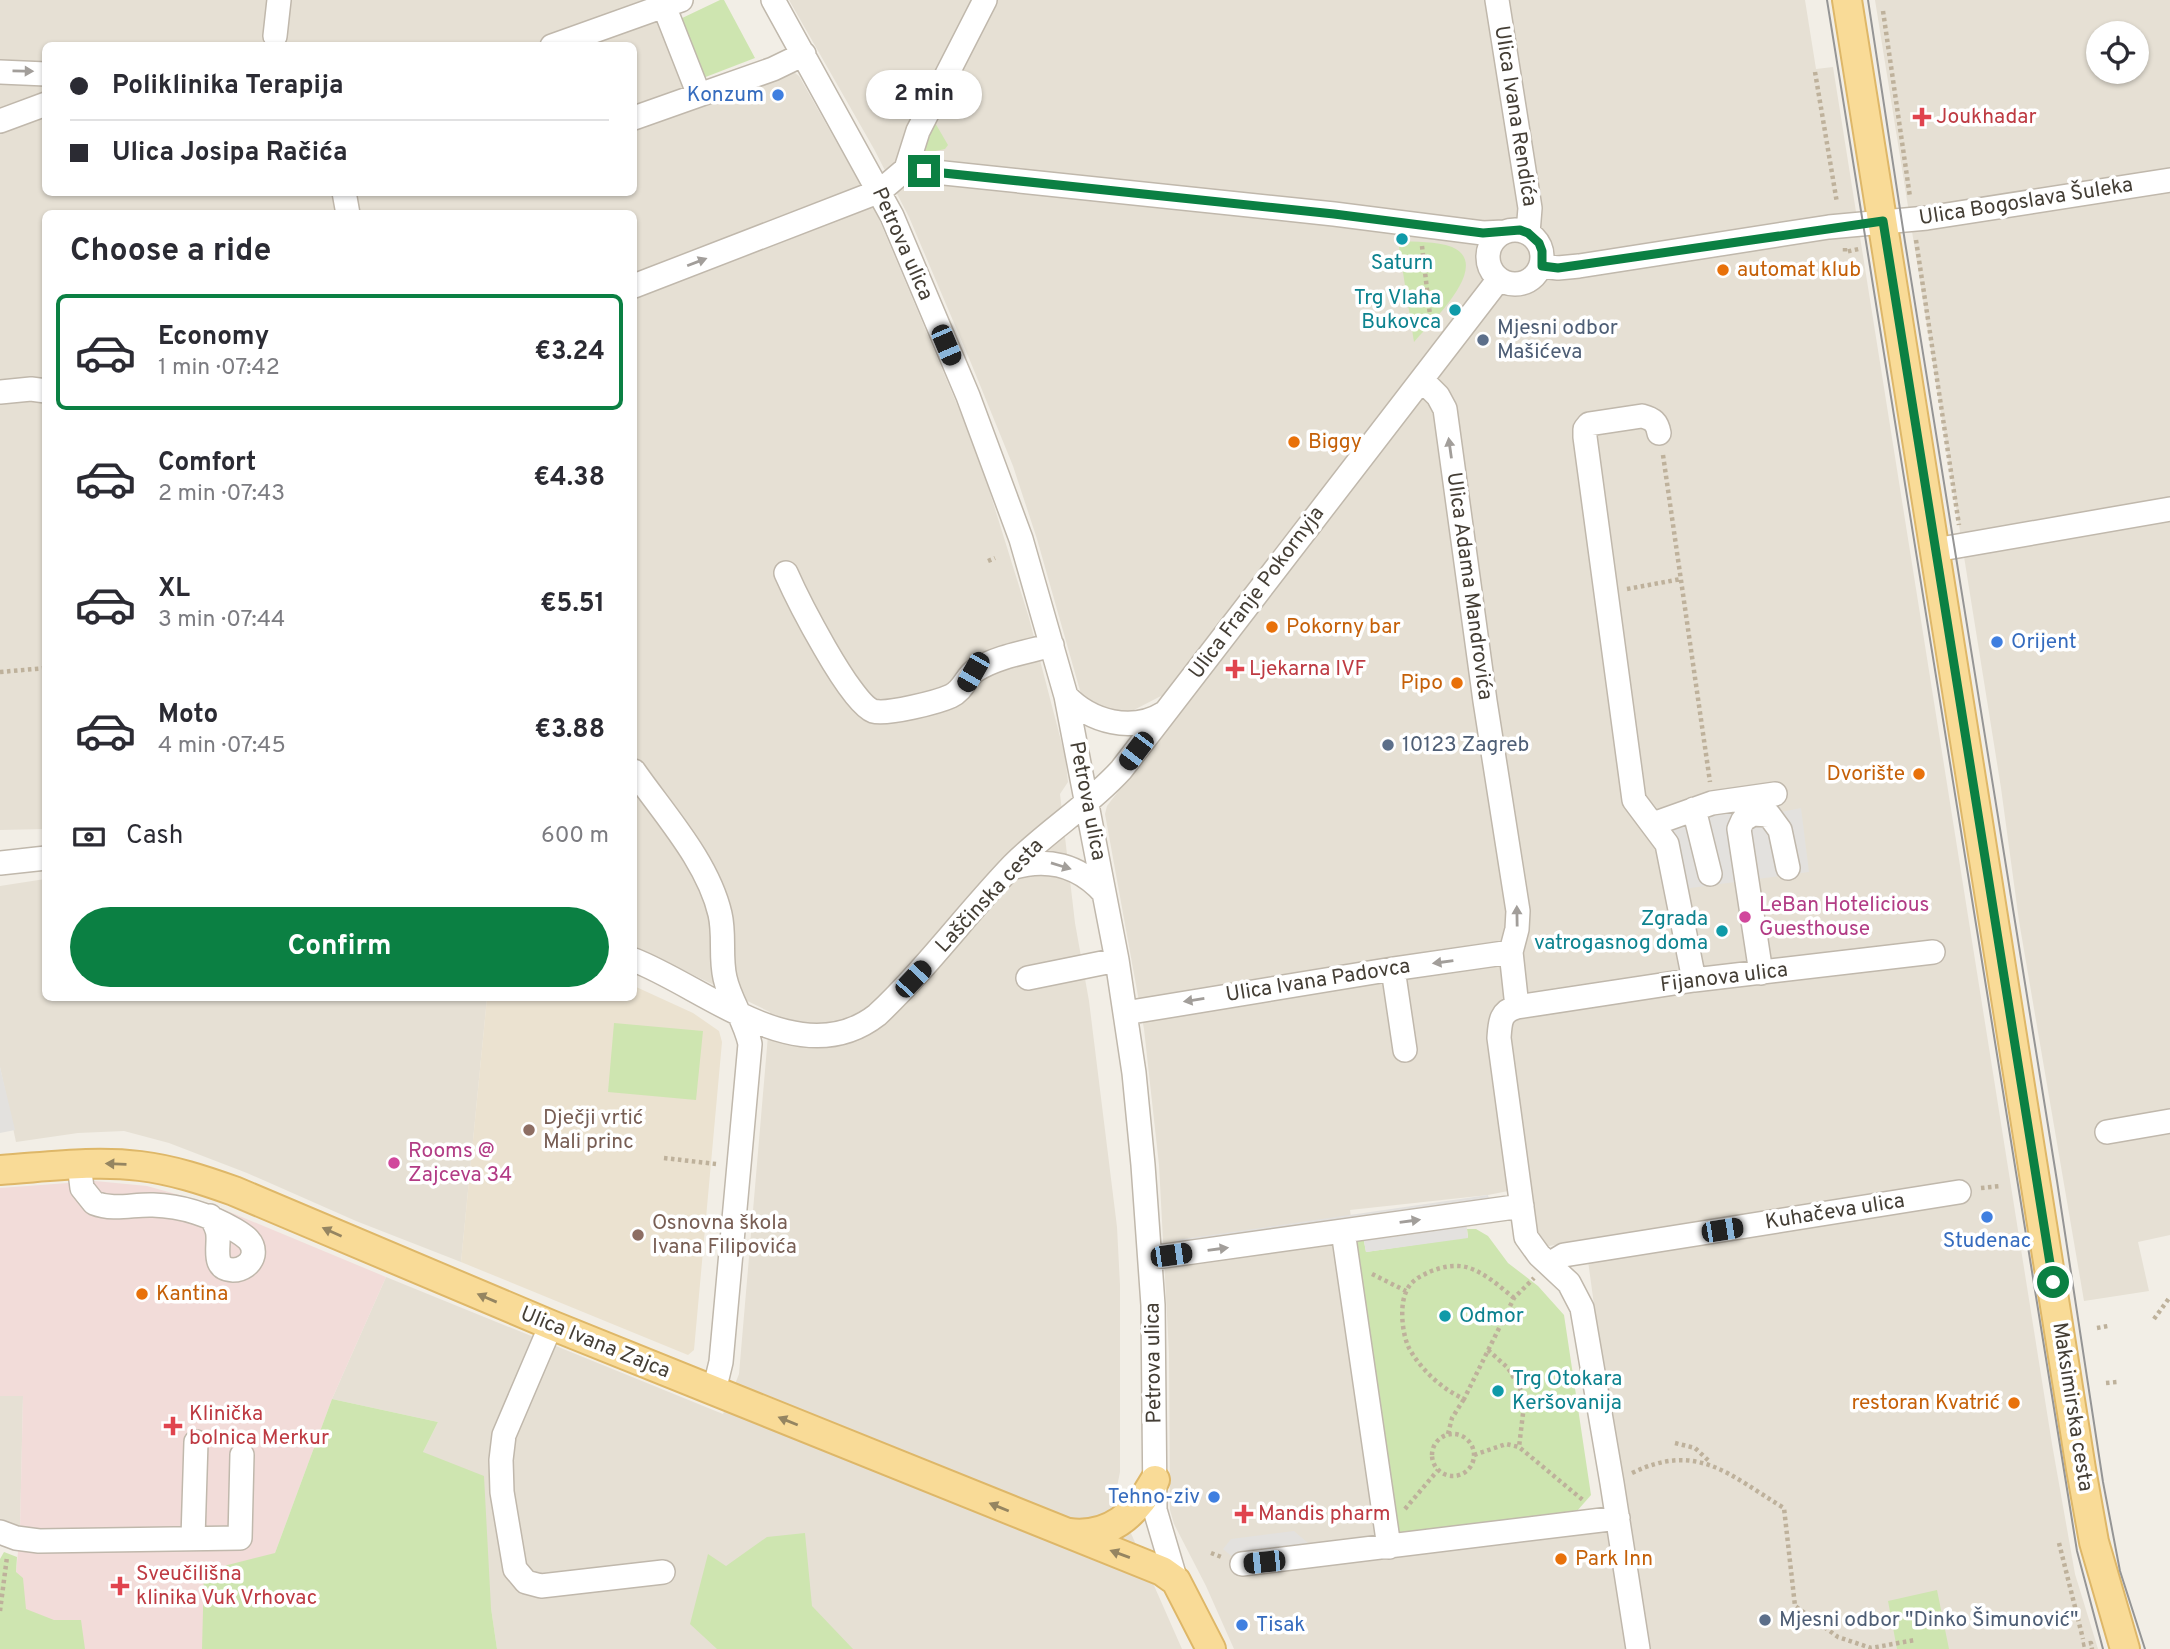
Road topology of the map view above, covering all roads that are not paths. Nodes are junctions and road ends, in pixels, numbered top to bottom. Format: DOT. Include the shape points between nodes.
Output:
graph roads {
  1 [pos="279,0"];
  2 [pos="773,0"];
  3 [pos="985,0"];
  4 [pos="1497,0"];
  5 [pos="1847,0"];
  6 [pos="672,3"];
  7 [pos="607,36"];
  8 [pos="275,42"];
  9 [pos="574,42"];
  10 [pos="804,54"];
  11 [pos="0,72"];
  12 [pos="42,73"];
  13 [pos="699,95"];
  14 [pos="42,105"];
  15 [pos="637,115"];
  16 [pos="0,121"];
  17 [pos="906,169"];
  18 [pos="2170,180"];
  19 [pos="880,191"];
  20 [pos="1883,221"];
  21 [pos="1504,232"];
  22 [pos="1528,233"];
  23 [pos="1542,266"];
  24 [pos="1499,279"];
  25 [pos="637,285"];
  26 [pos="1422,380"];
  27 [pos="42,390"];
  28 [pos="0,392"];
  29 [pos="1661,443"];
  30 [pos="2170,509"];
  31 [pos="1935,550"];
  32 [pos="786,573"];
  33 [pos="1052,645"];
  34 [pos="1066,696"];
  35 [pos="1165,712"];
  36 [pos="637,775"];
  37 [pos="1765,802"];
  38 [pos="1088,803"];
  39 [pos="1703,806"];
  40 [pos="1653,824"];
  41 [pos="42,858"];
  42 [pos="0,863"];
  43 [pos="1011,867"];
  44 [pos="1788,868"];
  45 [pos="1710,874"];
  46 [pos="1104,893"];
  47 [pos="1511,952"];
  48 [pos="1933,952"];
  49 [pos="1117,960"];
  50 [pos="637,961"];
  51 [pos="1393,969"];
  52 [pos="1761,973"];
  53 [pos="1028,978"];
  54 [pos="1694,980"];
  55 [pos="1517,1007"];
  56 [pos="1125,1013"];
  57 [pos="741,1014"];
  58 [pos="1405,1050"];
  59 [pos="2170,1121"];
  60 [pos="2107,1132"];
  61 [pos="79,1164"];
  62 [pos="0,1170"];
  63 [pos="1959,1192"];
  64 [pos="1522,1206"];
  65 [pos="210,1216"];
  66 [pos="1343,1231"];
  67 [pos="1150,1258"];
  68 [pos="1546,1270"];
  69 [pos="551,1325"];
  70 [pos="714,1391"];
  71 [pos="195,1442"];
  72 [pos="242,1455"];
  73 [pos="1155,1480"];
  74 [pos="1608,1519"];
  75 [pos="1062,1533"];
  76 [pos="193,1538"];
  77 [pos="8,1540"];
  78 [pos="1388,1540"];
  79 [pos="1242,1564"];
  80 [pos="663,1572"];
  81 [pos="1176,1581"];
  82 [pos="1211,1649"];
  83 [pos="1638,1649"];
  84 [pos="2126,1649"];
  1 -- 8 [label="street"];
  2 -- 10 [label="street, Petrova ulica"];
  3 -- 17 [label="street" via="918,131"];
  4 -- 22 [label="street, Ulica Ivana Rendića" via="1530,208"];
  5 -- 20 [label="main road, Maksimirska cesta"];
  6 -- 7 [label="street"];
  6 -- 13 [label="street"];
  7 -- 9 [label="street"];
  10 -- 13 [label="street"];
  10 -- 19 [label="street, Petrova ulica"];
  11 -- 12 [label="street, one-way"];
  13 -- 15 [label="street"];
  14 -- 16 [label="street"];
  17 -- 19 [label="street"];
  17 -- 21 [label="street" via="1431,232"];
  18 -- 20 [label="street, Ulica Bogoslava Šuleka"];
  25 -- 19 [label="street, one-way"];
  19 -- 33 [label="street, Petrova ulica" via="993,461"];
  20 -- 23 [label="street, Ulica Bogoslava Šuleka" via="1579,266"];
  20 -- 31 [label="main road, Maksimirska cesta"];
  21 -- 22 [label="street"];
  21 -- 24 [label="street" via="1492,243 1488,258"];
  22 -- 23 [label="street" via="1539,243"];
  23 -- 24 [label="street" via="1527,282 1512,285"];
  24 -- 26 [label="street"];
  26 -- 35 [label="street, Ulica Franje Pokornyja"];
  47 -- 26 [label="street, Ulica Adama Mandrovića, one-way" via="1518,911 1445,409"];
  27 -- 28 [label="street"];
  29 -- 40 [label="street" via="1657,424 1642,416 1589,424 1585,429 1634,800"];
  30 -- 31 [label="street"];
  31 -- 84 [label="main road, Maksimirska cesta" via="2081,1469 2094,1542"];
  32 -- 33 [label="street" via="836,666 860,702 873,711 892,712 950,697 985,665"];
  33 -- 34 [label="street, Petrova ulica"];
  34 -- 35 [label="street" via="1088,714 1112,722 1146,723"];
  34 -- 38 [label="street, Petrova ulica"];
  35 -- 38 [label="street, Ulica Franje Pokornyja" via="1121,770"];
  36 -- 57 [label="street" via="714,893 726,981"];
  37 -- 39 [label="street"];
  37 -- 44 [label="street" via="1780,830"];
  37 -- 52 [label="street" via="1743,820 1739,830"];
  38 -- 43 [label="street, Laščinska cesta"];
  38 -- 46 [label="street, Petrova ulica"];
  39 -- 40 [label="street"];
  39 -- 45 [label="street"];
  40 -- 54 [label="street" via="1667,844"];
  41 -- 42 [label="street"];
  43 -- 46 [label="street, one-way" via="1054,862 1080,872"];
  43 -- 57 [label="street, Laščinska cesta" via="900,993 866,1023 842,1033 812,1036 778,1030"];
  46 -- 49 [label="street, Petrova ulica"];
  47 -- 51 [label="street, Ulica Ivana Padovca, one-way"];
  47 -- 55 [label="street, Ulica Adama Mandrovića"];
  48 -- 52 [label="street, Fijanova ulica"];
  49 -- 53 [label="street"];
  49 -- 56 [label="street, Petrova ulica"];
  50 -- 57 [label="street, Laščinska cesta"];
  51 -- 56 [label="street, Ulica Ivana Padovca, one-way"];
  51 -- 58 [label="street"];
  52 -- 54 [label="street, Fijanova ulica"];
  54 -- 55 [label="street, Fijanova ulica"];
  55 -- 64 [label="street" via="1502,1016 1499,1038"];
  56 -- 67 [label="street, Petrova ulica"];
  57 -- 70 [label="street" via="750,1054 721,1362"];
  59 -- 60 [label="street"];
  61 -- 62 [label="main road, Ulica Ivana Zajca"];
  61 -- 65 [label="street" via="82,1188 94,1203 117,1208 152,1205"];
  69 -- 61 [label="main road, Ulica Ivana Zajca, one-way" via="195,1177 140,1166"];
  63 -- 68 [label="street, Kuhačeva ulica" via="1564,1255"];
  66 -- 64 [label="street, one-way"];
  64 -- 68 [label="street" via="1526,1237"];
  67 -- 66 [label="street, one-way"];
  66 -- 78 [label="street"];
  67 -- 73 [label="street, Petrova ulica"];
  68 -- 74 [label="street" via="1569,1283 1582,1308 1612,1483"];
  69 -- 70 [label="main road, Ulica Ivana Zajca"];
  69 -- 80 [label="street" via="503,1443 502,1492 515,1569 526,1582 541,1586"];
  75 -- 70 [label="main road, Ulica Ivana Zajca, one-way"];
  71 -- 76 [label="street"];
  72 -- 76 [label="street" via="240,1538"];
  73 -- 75 [label="main road" via="1138,1507 1115,1526 1086,1534"];
  73 -- 81 [label="street, Petrova ulica" via="1158,1522"];
  74 -- 78 [label="street"];
  74 -- 83 [label="street"];
  81 -- 75 [label="main road, Ulica Ivana Zajca, one-way" via="1151,1566"];
  76 -- 77 [label="street"];
  78 -- 79 [label="street"];
  81 -- 82 [label="main road, Petrova ulica"];
}
